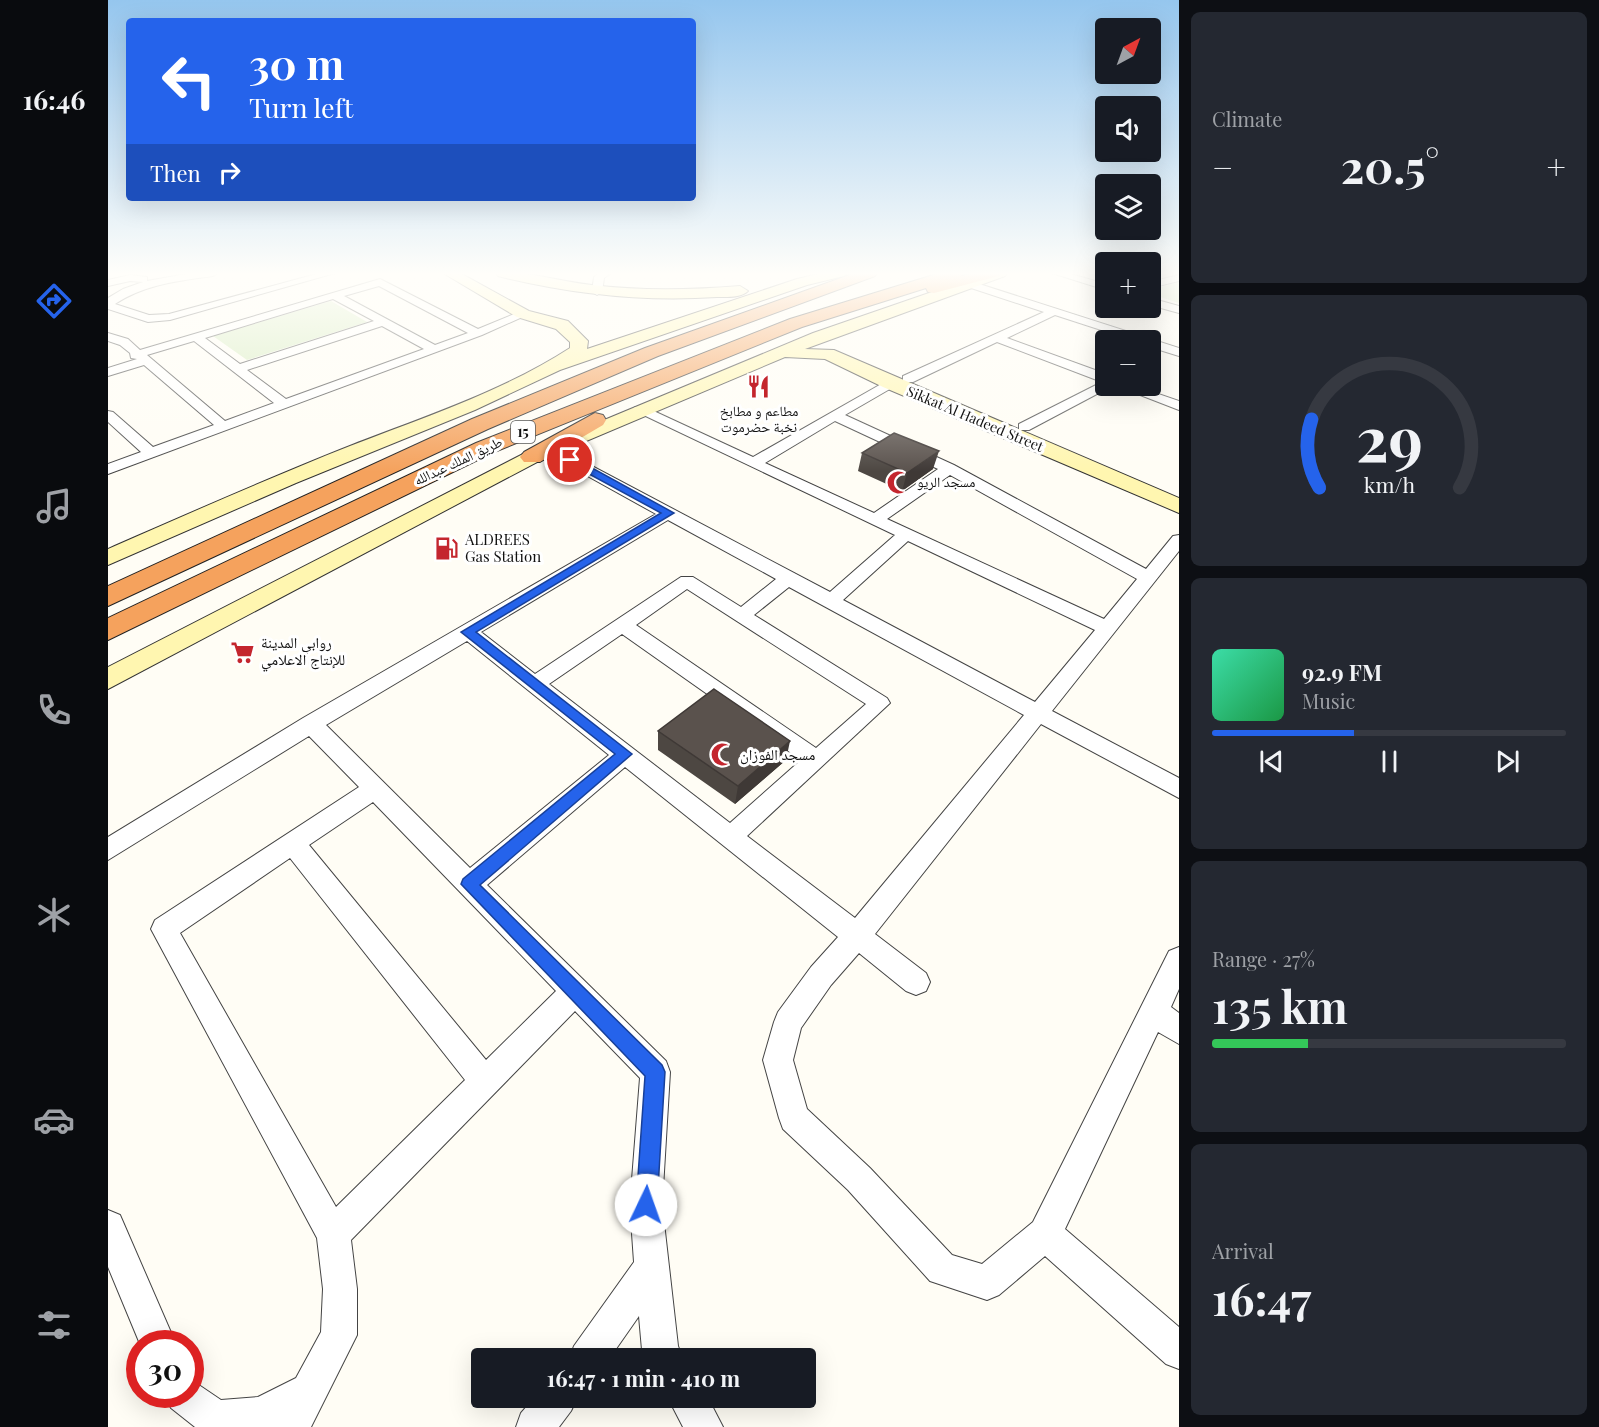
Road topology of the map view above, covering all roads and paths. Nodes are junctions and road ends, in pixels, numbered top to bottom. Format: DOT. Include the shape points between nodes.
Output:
graph roads {
  1 [pos="116,340"];
  2 [pos="188,340"];
  3 [pos="198,340"];
  4 [pos="328,340"];
  5 [pos="415,340"];
  6 [pos="461,340"];
  7 [pos="579,340"];
  8 [pos="632,340"];
  9 [pos="682,340"];
  10 [pos="755,340"];
  11 [pos="815,340"];
  12 [pos="839,340"];
  13 [pos="992,340"];
  14 [pos="1000,340"];
  15 [pos="124,342"];
  16 [pos="660,347"];
  17 [pos="1161,347"];
  18 [pos="108,349"];
  19 [pos="434,350"];
  20 [pos="1179,352"];
  21 [pos="844,356"];
  22 [pos="140,358"];
  23 [pos="767,358"];
  24 [pos="693,363"];
  25 [pos="554,366"];
  26 [pos="237,369"];
  27 [pos="108,372"];
  28 [pos="1095,375"];
  29 [pos="899,381"];
  30 [pos="1095,391"];
  31 [pos="1152,396"];
  32 [pos="284,405"];
  33 [pos="468,406"];
  34 [pos="1179,406"];
  35 [pos="640,410"];
  36 [pos="108,415"];
  37 [pos="836,416"];
  38 [pos="224,427"];
  39 [pos="1024,427"];
  40 [pos="151,453"];
  41 [pos="541,453"];
  42 [pos="754,463"];
  43 [pos="949,468"];
  44 [pos="108,469"];
  45 [pos="1179,492"];
  46 [pos="1179,506"];
  47 [pos="669,513"];
  48 [pos="876,519"];
  49 [pos="906,534"];
  50 [pos="1179,540"];
  51 [pos="108,558"];
  52 [pos="789,578"];
  53 [pos="1148,578"];
  54 [pos="108,597"];
  55 [pos="831,600"];
  56 [pos="742,615"];
  57 [pos="623,625"];
  58 [pos="1108,628"];
  59 [pos="108,630"];
  60 [pos="468,632"];
  61 [pos="108,679"];
  62 [pos="535,684"];
  63 [pos="1039,713"];
  64 [pos="310,724"];
  65 [pos="625,754"];
  66 [pos="817,760"];
  67 [pos="374,789"];
  68 [pos="1179,789"];
  69 [pos="731,836"];
  70 [pos="292,843"];
  71 [pos="108,850"];
  72 [pos="469,884"];
  73 [pos="857,936"];
  74 [pos="1179,960"];
  75 [pos="916,982"];
  76 [pos="575,991"];
  77 [pos="1154,1012"];
  78 [pos="1179,1030"];
  79 [pos="485,1082"];
  80 [pos="108,1227"];
  81 [pos="333,1234"];
  82 [pos="1045,1234"];
  83 [pos="652,1267"];
  84 [pos="152,1330"];
  85 [pos="595,1348"];
  86 [pos="660,1348"];
  87 [pos="1179,1351"];
  88 [pos="309,1391"];
  89 [pos="201,1408"];
  90 [pos="550,1408"];
  91 [pos="693,1408"];
  92 [pos="290,1427"];
  93 [pos="535,1427"];
  94 [pos="704,1427"];
  1 -- 15 [label="street"];
  2 -- 22 [label="street"];
  3 -- 26 [label="street"];
  4 -- 26 [label="street"];
  5 -- 19 [label="street"];
  6 -- 19 [label="street"];
  7 -- 25 [label="main road" via="578,350"];
  8 -- 25 [label="main road"];
  9 -- 16 [label="highway, طريق الملك عبدالله / 15"];
  10 -- 24 [label="highway, طريق الملك عبدالله / 15"];
  11 -- 23 [label="main road"];
  12 -- 21 [label="main road"];
  13 -- 29 [label="street"];
  14 -- 28 [label="street"];
  15 -- 18 [label="street"];
  15 -- 22 [label="street"];
  16 -- 33 [label="highway"];
  16 -- 54 [label="highway, طريق الملك عبدالله / 15" via="371,472"];
  17 -- 20 [label="street"];
  19 -- 32 [label="street"];
  21 -- 23 [label="main road, Sikkat Al Hadeed Street" via="813,352"];
  21 -- 29 [label="main road, Sikkat Al Hadeed Street"];
  22 -- 27 [label="street"];
  22 -- 38 [label="street"];
  23 -- 35 [label="main road"];
  24 -- 41 [label="highway"];
  24 -- 59 [label="highway, طريق الملك عبدالله / 15" via="484,448"];
  25 -- 33 [label="main road"];
  26 -- 32 [label="street"];
  29 -- 37 [label="street"];
  29 -- 39 [label="main road, Sikkat Al Hadeed Street"];
  29 -- 46 [label="main road, Sikkat Al Hadeed Street"];
  30 -- 39 [label="street"];
  31 -- 34 [label="street"];
  32 -- 38 [label="street"];
  33 -- 51 [label="main road" via="288,478"];
  35 -- 41 [label="main road"];
  35 -- 42 [label="street"];
  36 -- 40 [label="street"];
  37 -- 42 [label="street"];
  37 -- 43 [label="street"];
  38 -- 40 [label="street"];
  39 -- 45 [label="main road, Sikkat Al Hadeed Street"];
  40 -- 44 [label="street"];
  41 -- 47 [label="street"];
  41 -- 61 [label="main road"];
  42 -- 48 [label="street"];
  43 -- 48 [label="street"];
  43 -- 53 [label="street"];
  47 -- 52 [label="street"];
  47 -- 60 [label="street"];
  48 -- 49 [label="street"];
  49 -- 55 [label="street"];
  49 -- 58 [label="street"];
  50 -- 53 [label="street"];
  52 -- 55 [label="street"];
  52 -- 56 [label="street"];
  53 -- 58 [label="street"];
  55 -- 63 [label="street"];
  56 -- 57 [label="street" via="687,581"];
  56 -- 66 [label="street" via="880,703"];
  57 -- 62 [label="street"];
  57 -- 66 [label="street"];
  58 -- 63 [label="street"];
  60 -- 62 [label="street"];
  60 -- 64 [label="street"];
  62 -- 65 [label="street"];
  63 -- 68 [label="street"];
  63 -- 73 [label="street"];
  64 -- 67 [label="street"];
  64 -- 71 [label="street"];
  65 -- 69 [label="street"];
  65 -- 72 [label="street"];
  66 -- 69 [label="street"];
  67 -- 70 [label="street"];
  67 -- 72 [label="street"];
  69 -- 73 [label="street"];
  70 -- 79 [label="street"];
  70 -- 81 [label="street" via="164,929"];
  72 -- 76 [label="street"];
  73 -- 75 [label="street"];
  73 -- 82 [label="street" via="821,976 788,1022 778,1060 794,1118 859,1179 942,1269 987,1283"];
  74 -- 77 [label="street"];
  76 -- 79 [label="street"];
  76 -- 83 [label="street" via="655,1072 646,1205"];
  77 -- 78 [label="street"];
  77 -- 82 [label="street"];
  79 -- 81 [label="street"];
  80 -- 84 [label="street"];
  81 -- 88 [label="street" via="340,1288 339,1335"];
  82 -- 87 [label="street"];
  83 -- 85 [label="street"];
  83 -- 86 [label="street"];
  88 -- 89 [label="street" via="261,1416 215,1419"];
  88 -- 92 [label="street"];
  90 -- 93 [label="street"];
  91 -- 94 [label="street"];
}
